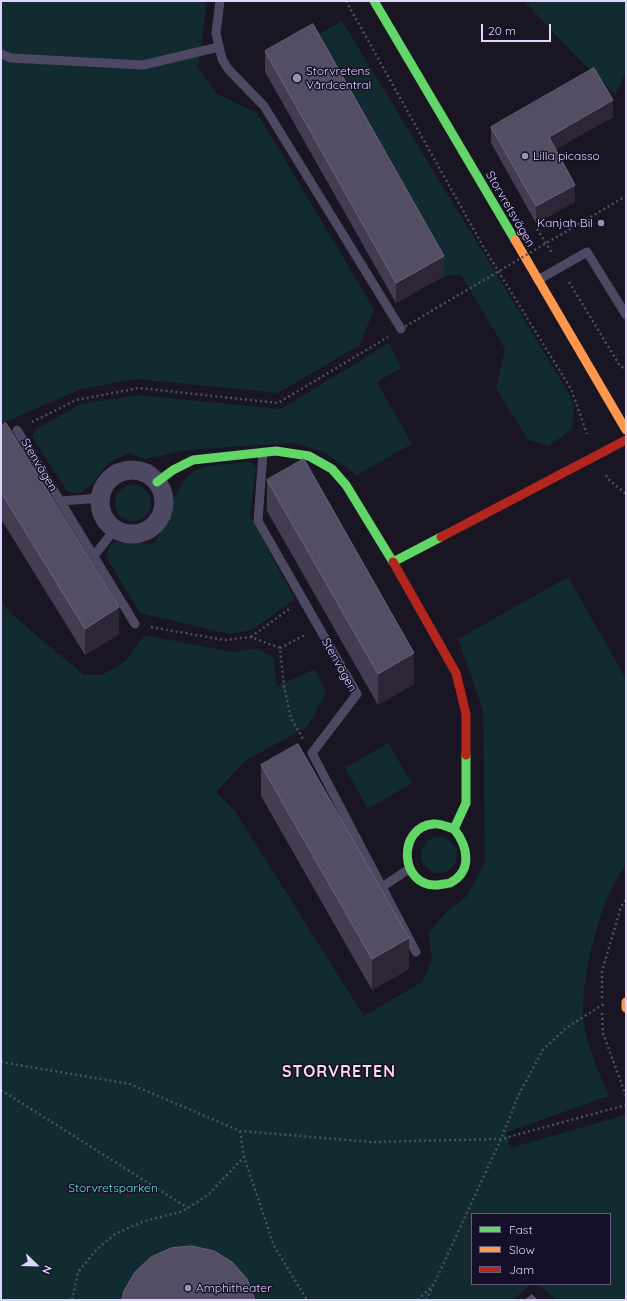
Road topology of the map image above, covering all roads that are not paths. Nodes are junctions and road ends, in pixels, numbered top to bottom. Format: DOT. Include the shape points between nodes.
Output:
graph roads {
  1 [pos="220,1"];
  2 [pos="374,1"];
  3 [pos="219,47"];
  4 [pos="1,54"];
  5 [pos="538,280"];
  6 [pos="626,315"];
  7 [pos="401,329"];
  8 [pos="17,430"];
  9 [pos="626,430"];
  10 [pos="626,440"];
  11 [pos="263,452"];
  12 [pos="157,482"];
  13 [pos="100,498"];
  14 [pos="61,501"];
  15 [pos="115,529"];
  16 [pos="94,556"];
  17 [pos="393,562"];
  18 [pos="135,624"];
  19 [pos="454,829"];
  20 [pos="409,869"];
  21 [pos="382,887"];
  22 [pos="416,952"];
  23 [pos="626,1002"];
  24 [pos="626,1008"];
  1 -- 3 [label="lane" via="216,33"];
  2 -- 5 [label="street, Storvretsvägen"];
  3 -- 4 [label="lane" via="143,65 11,58"];
  3 -- 7 [label="lane" via="228,69 264,106"];
  5 -- 6 [label="lane" via="587,252"];
  5 -- 9 [label="street, Storvretsvägen"];
  8 -- 14 [label="lane, Stenvägen"];
  10 -- 17 [label="street"];
  11 -- 12 [label="street" via="193,460"];
  11 -- 17 [label="street" via="276,451 309,456 332,469 346,485"];
  11 -- 21 [label="lane, Stenvägen" via="258,521 357,694 312,753"];
  12 -- 13 [label="street" via="141,471 121,472 108,481"];
  12 -- 15 [label="street" via="161,489 163,505 155,523 137,534"];
  13 -- 14 [label="lane, Stenvägen"];
  13 -- 15 [label="street" via="102,513"];
  14 -- 16 [label="lane, Stenvägen"];
  15 -- 16 [label="lane"];
  16 -- 18 [label="lane, Stenvägen"];
  17 -- 19 [label="street" via="456,673 466,714 466,803"];
  19 -- 20 [label="street" via="440,824 418,830 408,844 406,858"];
  19 -- 20 [label="street" via="465,843 468,855 459,876 447,884 432,885 416,877"];
  20 -- 21 [label="lane"];
  21 -- 22 [label="lane"];
  23 -- 24 [label="street"];
}
